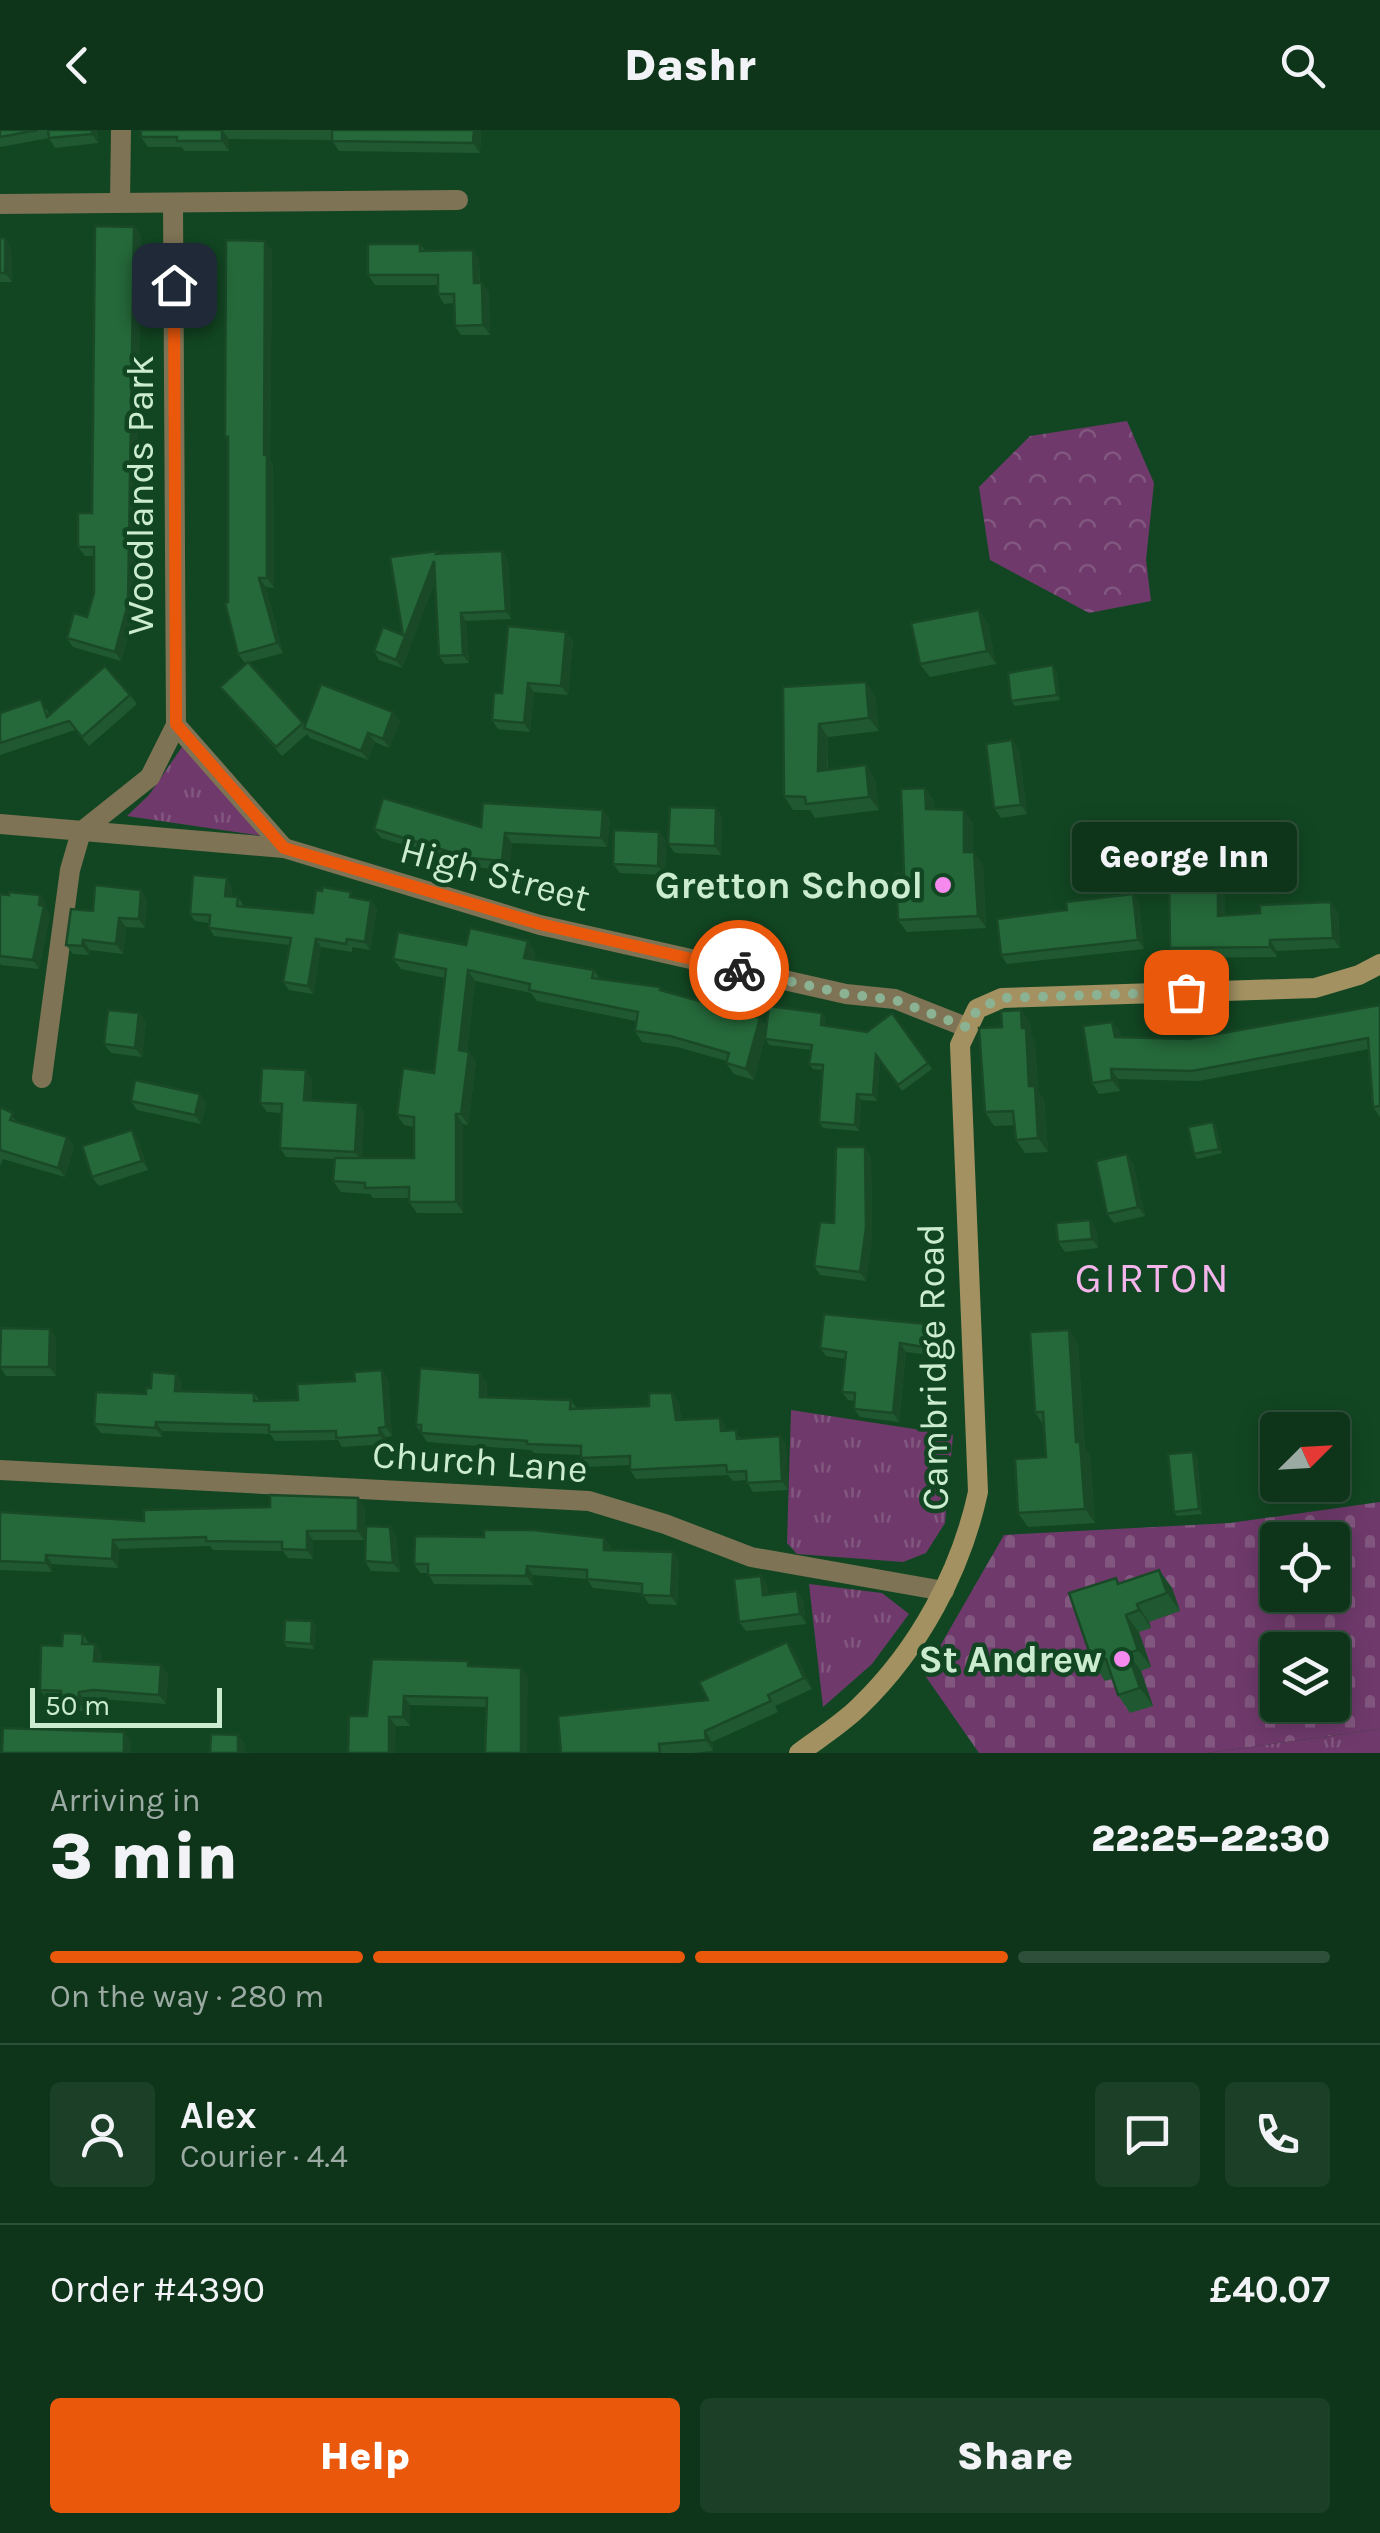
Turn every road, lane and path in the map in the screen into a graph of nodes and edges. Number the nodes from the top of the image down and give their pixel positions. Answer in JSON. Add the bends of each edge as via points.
{"nodes":[{"id":1,"x":121,"y":130,"type":"edge"},
{"id":2,"x":458,"y":200,"type":"dead end"},
{"id":3,"x":120,"y":202,"type":"junction"},
{"id":4,"x":0,"y":204,"type":"edge"},
{"id":5,"x":173,"y":205,"type":"junction"},
{"id":6,"x":176,"y":724,"type":"junction"},
{"id":7,"x":0,"y":824,"type":"edge"},
{"id":8,"x":81,"y":832,"type":"junction"},
{"id":9,"x":284,"y":848,"type":"junction"},
{"id":10,"x":1380,"y":964,"type":"edge"},
{"id":11,"x":966,"y":1027,"type":"junction"},
{"id":12,"x":42,"y":1078,"type":"dead end"},
{"id":13,"x":0,"y":1470,"type":"edge"},
{"id":14,"x":944,"y":1591,"type":"junction"},
{"id":15,"x":799,"y":1753,"type":"edge"}],
"edges":[{"from":1,"to":3,"type":"street"},
{"from":2,"to":5,"type":"street"},
{"from":3,"to":4,"type":"street"},
{"from":3,"to":5,"type":"street"},
{"from":5,"to":6,"type":"street","name":"Woodlands Park"},
{"from":6,"to":8,"type":"street","name":"Woodlands Park","via":[[150,777]]},
{"from":6,"to":9,"type":"street"},
{"from":7,"to":8,"type":"street","name":"High Street"},
{"from":8,"to":9,"type":"street","name":"High Street"},
{"from":8,"to":12,"type":"street"},
{"from":9,"to":11,"type":"street","name":"High Street","via":[[540,924],[895,1000]]},
{"from":10,"to":11,"type":"street","via":[[1316,988],[1002,998],[978,1009]]},
{"from":11,"to":14,"type":"street","name":"Cambridge Road","via":[[960,1045],[978,1492],[969,1535]]},
{"from":13,"to":14,"type":"street","name":"Church Lane","via":[[589,1501],[751,1557]]},
{"from":14,"to":15,"type":"street","name":"Cambridge Road","via":[[860,1707]]}]}
